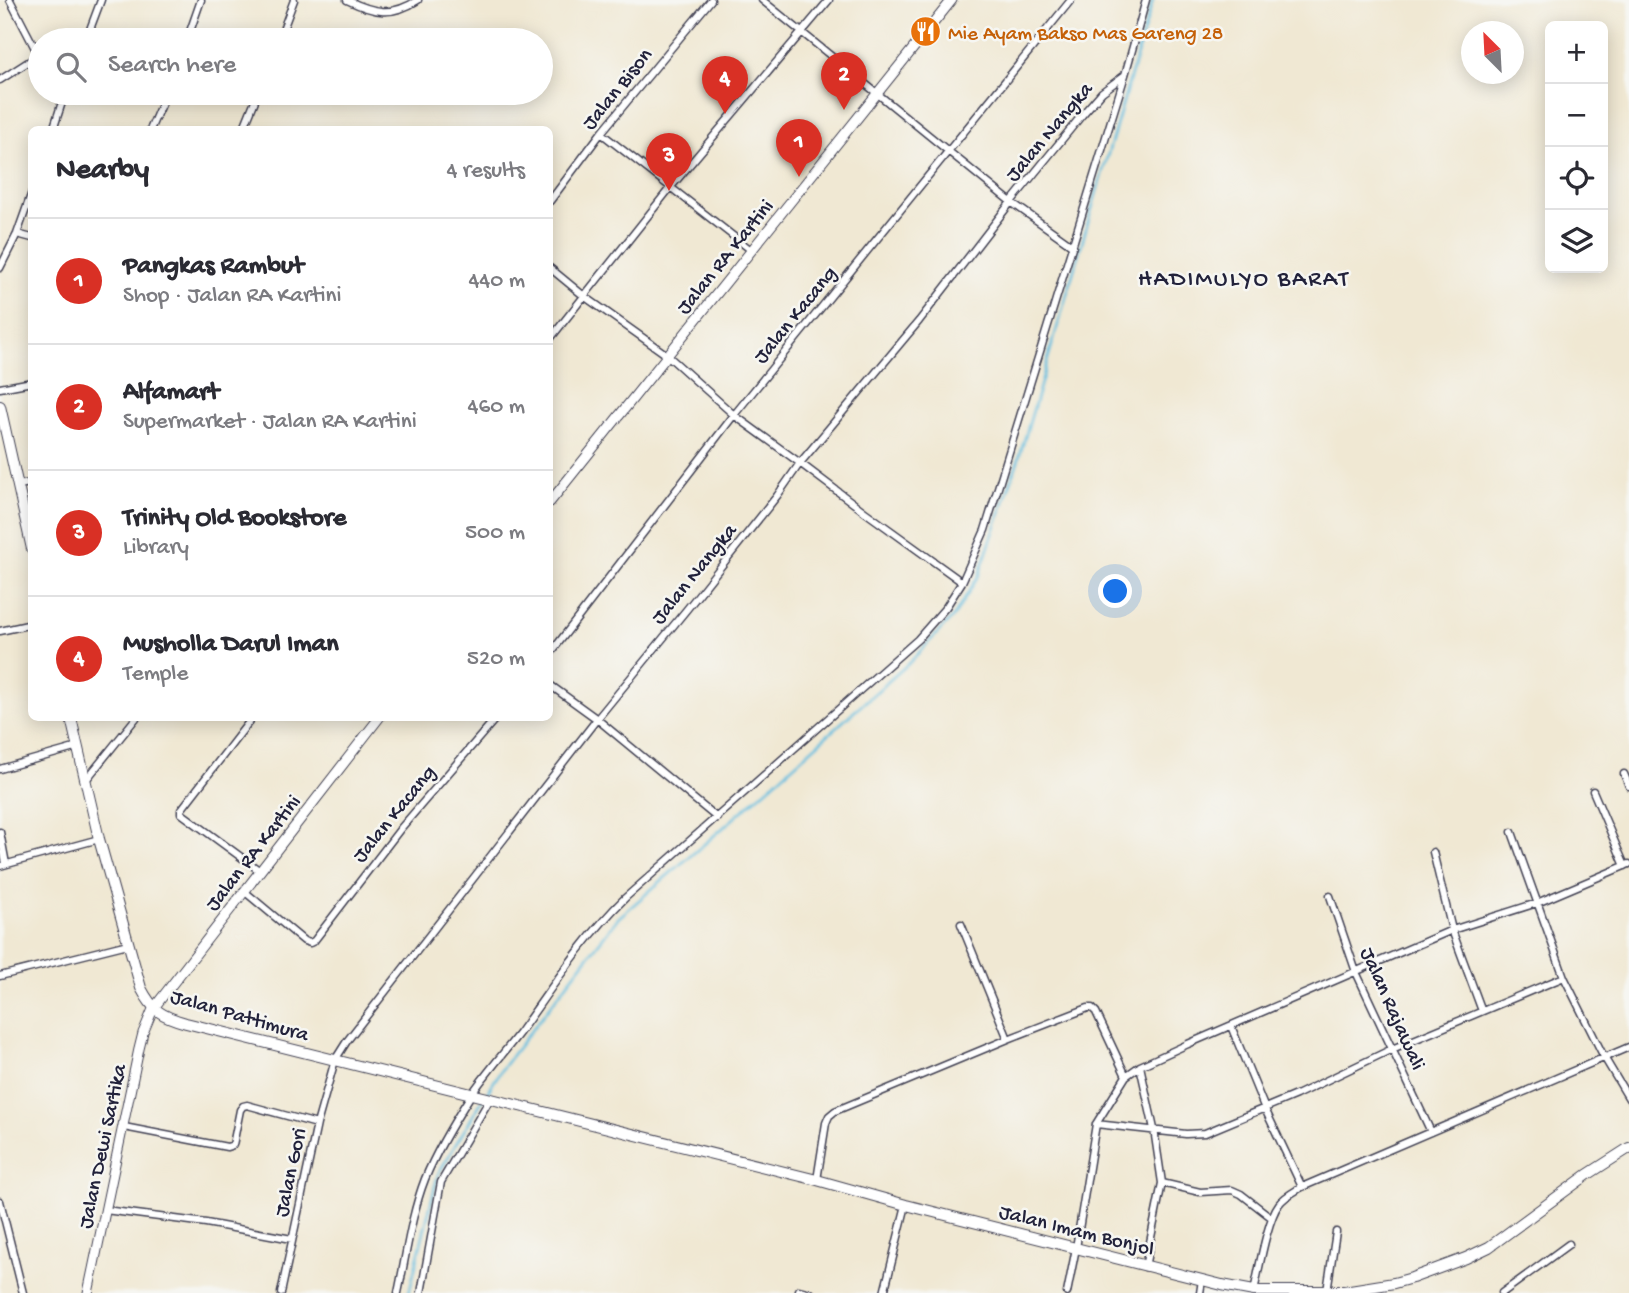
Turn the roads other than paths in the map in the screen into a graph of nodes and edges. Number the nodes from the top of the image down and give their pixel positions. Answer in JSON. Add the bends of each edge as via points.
{"nodes":[{"id":1,"x":10,"y":0,"type":"edge"},
{"id":2,"x":101,"y":0,"type":"edge"},
{"id":3,"x":201,"y":0,"type":"edge"},
{"id":4,"x":294,"y":0,"type":"edge"},
{"id":5,"x":347,"y":0,"type":"edge"},
{"id":6,"x":418,"y":0,"type":"edge"},
{"id":7,"x":712,"y":0,"type":"edge"},
{"id":8,"x":762,"y":0,"type":"edge"},
{"id":9,"x":829,"y":0,"type":"edge"},
{"id":10,"x":952,"y":0,"type":"edge"},
{"id":11,"x":1071,"y":0,"type":"edge"},
{"id":12,"x":1146,"y":0,"type":"edge"},
{"id":13,"x":90,"y":28,"type":"edge"},
{"id":14,"x":191,"y":28,"type":"edge"},
{"id":15,"x":284,"y":28,"type":"edge"},
{"id":16,"x":802,"y":33,"type":"junction"},
{"id":17,"x":28,"y":35,"type":"edge"},
{"id":18,"x":28,"y":63,"type":"edge"},
{"id":19,"x":1125,"y":75,"type":"junction"},
{"id":20,"x":0,"y":80,"type":"edge"},
{"id":21,"x":877,"y":95,"type":"junction"},
{"id":22,"x":61,"y":105,"type":"edge"},
{"id":23,"x":161,"y":105,"type":"edge"},
{"id":24,"x":253,"y":105,"type":"edge"},
{"id":25,"x":54,"y":126,"type":"edge"},
{"id":26,"x":152,"y":126,"type":"edge"},
{"id":27,"x":245,"y":126,"type":"edge"},
{"id":28,"x":601,"y":134,"type":"junction"},
{"id":29,"x":948,"y":151,"type":"junction"},
{"id":30,"x":670,"y":188,"type":"junction"},
{"id":31,"x":553,"y":197,"type":"edge"},
{"id":32,"x":1011,"y":202,"type":"junction"},
{"id":33,"x":28,"y":203,"type":"edge"},
{"id":34,"x":17,"y":234,"type":"junction"},
{"id":35,"x":28,"y":237,"type":"edge"},
{"id":36,"x":1073,"y":246,"type":"junction"},
{"id":37,"x":751,"y":250,"type":"junction"},
{"id":38,"x":0,"y":268,"type":"edge"},
{"id":39,"x":553,"y":270,"type":"edge"},
{"id":40,"x":584,"y":296,"type":"junction"},
{"id":41,"x":553,"y":335,"type":"edge"},
{"id":42,"x":667,"y":355,"type":"junction"},
{"id":43,"x":28,"y":383,"type":"edge"},
{"id":44,"x":0,"y":388,"type":"edge"},
{"id":45,"x":0,"y":406,"type":"edge"},
{"id":46,"x":734,"y":415,"type":"junction"},
{"id":47,"x":800,"y":463,"type":"junction"},
{"id":48,"x":28,"y":484,"type":"edge"},
{"id":49,"x":17,"y":485,"type":"junction"},
{"id":50,"x":553,"y":498,"type":"edge"},
{"id":51,"x":28,"y":532,"type":"edge"},
{"id":52,"x":962,"y":582,"type":"junction"},
{"id":53,"x":28,"y":625,"type":"edge"},
{"id":54,"x":0,"y":631,"type":"edge"},
{"id":55,"x":553,"y":649,"type":"edge"},
{"id":56,"x":553,"y":687,"type":"edge"},
{"id":57,"x":597,"y":719,"type":"junction"},
{"id":58,"x":72,"y":721,"type":"edge"},
{"id":59,"x":134,"y":721,"type":"edge"},
{"id":60,"x":250,"y":721,"type":"edge"},
{"id":61,"x":377,"y":721,"type":"edge"},
{"id":62,"x":493,"y":721,"type":"edge"},
{"id":63,"x":78,"y":747,"type":"junction"},
{"id":64,"x":0,"y":769,"type":"edge"},
{"id":65,"x":1623,"y":774,"type":"dead end"},
{"id":66,"x":86,"y":780,"type":"junction"},
{"id":67,"x":1629,"y":786,"type":"edge"},
{"id":68,"x":1592,"y":791,"type":"dead end"},
{"id":69,"x":717,"y":818,"type":"junction"},
{"id":70,"x":0,"y":832,"type":"edge"},
{"id":71,"x":1512,"y":832,"type":"dead end"},
{"id":72,"x":99,"y":839,"type":"junction"},
{"id":73,"x":1433,"y":852,"type":"dead end"},
{"id":74,"x":3,"y":865,"type":"edge"},
{"id":75,"x":1627,"y":865,"type":"edge"},
{"id":76,"x":260,"y":871,"type":"junction"},
{"id":77,"x":244,"y":891,"type":"junction"},
{"id":78,"x":1330,"y":896,"type":"dead end"},
{"id":79,"x":1537,"y":903,"type":"junction"},
{"id":80,"x":961,"y":924,"type":"dead end"},
{"id":81,"x":1452,"y":930,"type":"junction"},
{"id":82,"x":128,"y":944,"type":"junction"},
{"id":83,"x":1356,"y":972,"type":"junction"},
{"id":84,"x":0,"y":976,"type":"edge"},
{"id":85,"x":1564,"y":977,"type":"junction"},
{"id":86,"x":153,"y":1009,"type":"junction"},
{"id":87,"x":1482,"y":1011,"type":"junction"},
{"id":88,"x":1231,"y":1026,"type":"junction"},
{"id":89,"x":1008,"y":1039,"type":"junction"},
{"id":90,"x":1629,"y":1047,"type":"edge"},
{"id":91,"x":1392,"y":1049,"type":"junction"},
{"id":92,"x":1604,"y":1057,"type":"junction"},
{"id":93,"x":335,"y":1060,"type":"junction"},
{"id":94,"x":1140,"y":1066,"type":"junction"},
{"id":95,"x":1126,"y":1076,"type":"junction"},
{"id":96,"x":472,"y":1094,"type":"junction"},
{"id":97,"x":490,"y":1099,"type":"junction"},
{"id":98,"x":1629,"y":1099,"type":"edge"},
{"id":99,"x":1265,"y":1108,"type":"junction"},
{"id":100,"x":317,"y":1124,"type":"junction"},
{"id":101,"x":1096,"y":1124,"type":"junction"},
{"id":102,"x":124,"y":1127,"type":"junction"},
{"id":103,"x":1154,"y":1129,"type":"junction"},
{"id":104,"x":1431,"y":1132,"type":"junction"},
{"id":105,"x":1629,"y":1148,"type":"edge"},
{"id":106,"x":817,"y":1180,"type":"junction"},
{"id":107,"x":1162,"y":1183,"type":"junction"},
{"id":108,"x":1302,"y":1187,"type":"junction"},
{"id":109,"x":0,"y":1201,"type":"edge"},
{"id":110,"x":906,"y":1206,"type":"junction"},
{"id":111,"x":105,"y":1210,"type":"junction"},
{"id":112,"x":1272,"y":1218,"type":"junction"},
{"id":113,"x":1336,"y":1231,"type":"dead end"},
{"id":114,"x":292,"y":1239,"type":"junction"},
{"id":115,"x":1569,"y":1244,"type":"dead end"},
{"id":116,"x":1076,"y":1248,"type":"junction"},
{"id":117,"x":1145,"y":1267,"type":"junction"},
{"id":118,"x":1202,"y":1280,"type":"junction"},
{"id":119,"x":799,"y":1290,"type":"dead end"},
{"id":120,"x":1254,"y":1292,"type":"edge"},
{"id":121,"x":1326,"y":1292,"type":"edge"},
{"id":122,"x":1344,"y":1292,"type":"edge"},
{"id":123,"x":23,"y":1293,"type":"edge"},
{"id":124,"x":88,"y":1293,"type":"edge"},
{"id":125,"x":281,"y":1293,"type":"edge"},
{"id":126,"x":398,"y":1293,"type":"edge"},
{"id":127,"x":421,"y":1293,"type":"edge"},
{"id":128,"x":811,"y":1293,"type":"edge"},
{"id":129,"x":884,"y":1293,"type":"edge"},
{"id":130,"x":1067,"y":1293,"type":"edge"},
{"id":131,"x":1200,"y":1293,"type":"edge"},
{"id":132,"x":1503,"y":1293,"type":"edge"}],
"edges":[{"from":1,"to":17,"type":"street"},
{"from":2,"to":13,"type":"street"},
{"from":3,"to":14,"type":"street"},
{"from":4,"to":15,"type":"street"},
{"from":5,"to":6,"type":"street","via":[[382,12]]},
{"from":7,"to":28,"type":"street","name":"Jalan Bison"},
{"from":8,"to":16,"type":"street"},
{"from":9,"to":16,"type":"street"},
{"from":10,"to":21,"type":"main road","name":"Jalan RA Kartini"},
{"from":11,"to":29,"type":"street","name":"Jalan Kacang"},
{"from":12,"to":19,"type":"street"},
{"from":16,"to":21,"type":"street"},
{"from":16,"to":30,"type":"street"},
{"from":18,"to":20,"type":"street"},
{"from":19,"to":32,"type":"street","name":"Jalan Nangka","via":[[1102,92]]},
{"from":19,"to":36,"type":"street","name":"Jalan Nangka"},
{"from":21,"to":29,"type":"street"},
{"from":21,"to":37,"type":"main road","name":"Jalan RA Kartini"},
{"from":22,"to":25,"type":"street"},
{"from":23,"to":26,"type":"street"},
{"from":24,"to":27,"type":"street"},
{"from":28,"to":30,"type":"street"},
{"from":28,"to":31,"type":"street","name":"Jalan Bison"},
{"from":29,"to":32,"type":"street"},
{"from":29,"to":46,"type":"street","name":"Jalan Kacang"},
{"from":30,"to":37,"type":"street"},
{"from":30,"to":40,"type":"street"},
{"from":32,"to":36,"type":"street"},
{"from":32,"to":47,"type":"street","name":"Jalan Nangka"},
{"from":33,"to":34,"type":"street"},
{"from":34,"to":35,"type":"street"},
{"from":34,"to":38,"type":"street"},
{"from":36,"to":52,"type":"street","name":"Jalan Nangka","via":[[985,530]]},
{"from":37,"to":42,"type":"main road","name":"Jalan RA Kartini"},
{"from":39,"to":40,"type":"street"},
{"from":40,"to":41,"type":"street"},
{"from":40,"to":42,"type":"street"},
{"from":42,"to":46,"type":"street"},
{"from":42,"to":50,"type":"main road","name":"Jalan RA Kartini"},
{"from":43,"to":44,"type":"street"},
{"from":45,"to":49,"type":"main road"},
{"from":46,"to":47,"type":"street"},
{"from":46,"to":55,"type":"street","name":"Jalan Kacang"},
{"from":47,"to":52,"type":"street"},
{"from":47,"to":57,"type":"street","name":"Jalan Nangka"},
{"from":48,"to":49,"type":"street"},
{"from":49,"to":51,"type":"main road"},
{"from":52,"to":69,"type":"street","name":"Jalan Nangka","via":[[918,639]]},
{"from":53,"to":54,"type":"street"},
{"from":56,"to":57,"type":"street"},
{"from":57,"to":69,"type":"street"},
{"from":57,"to":93,"type":"street","name":"Jalan Nangka"},
{"from":58,"to":63,"type":"main road","name":"Jalan Pattimura"},
{"from":59,"to":66,"type":"street"},
{"from":60,"to":76,"type":"street","via":[[181,810]]},
{"from":61,"to":76,"type":"main road","name":"Jalan RA Kartini"},
{"from":62,"to":77,"type":"street","name":"Jalan Kacang","via":[[401,828],[314,941],[304,941]]},
{"from":63,"to":64,"type":"street"},
{"from":63,"to":66,"type":"main road","name":"Jalan Pattimura"},
{"from":65,"to":67,"type":"street"},
{"from":66,"to":72,"type":"main road","name":"Jalan Pattimura"},
{"from":68,"to":75,"type":"street"},
{"from":69,"to":96,"type":"street","name":"Jalan Nangka","via":[[608,914]]},
{"from":70,"to":74,"type":"street"},
{"from":71,"to":79,"type":"street"},
{"from":72,"to":74,"type":"street"},
{"from":72,"to":82,"type":"main road","name":"Jalan Pattimura"},
{"from":73,"to":81,"type":"street"},
{"from":75,"to":79,"type":"street"},
{"from":76,"to":77,"type":"main road","name":"Jalan RA Kartini"},
{"from":77,"to":86,"type":"main road","name":"Jalan RA Kartini"},
{"from":78,"to":83,"type":"street","name":"Jalan Rajawali"},
{"from":79,"to":81,"type":"street"},
{"from":79,"to":85,"type":"street"},
{"from":80,"to":89,"type":"street"},
{"from":81,"to":83,"type":"street"},
{"from":81,"to":87,"type":"street"},
{"from":82,"to":84,"type":"street"},
{"from":82,"to":86,"type":"main road","name":"Jalan Pattimura","via":[[141,988]]},
{"from":83,"to":88,"type":"street"},
{"from":83,"to":91,"type":"street","name":"Jalan Rajawali"},
{"from":85,"to":87,"type":"street"},
{"from":85,"to":92,"type":"street"},
{"from":86,"to":93,"type":"main road","name":"Jalan Pattimura","via":[[173,1020]]},
{"from":86,"to":102,"type":"main road","name":"Jalan Dewi Sartika","via":[[143,1032]]},
{"from":87,"to":91,"type":"street"},
{"from":88,"to":94,"type":"street"},
{"from":88,"to":99,"type":"street"},
{"from":89,"to":95,"type":"street","via":[[1093,1008]]},
{"from":89,"to":106,"type":"street","via":[[831,1114]]},
{"from":90,"to":92,"type":"street"},
{"from":91,"to":99,"type":"street"},
{"from":91,"to":104,"type":"street","name":"Jalan Rajawali"},
{"from":92,"to":98,"type":"street"},
{"from":92,"to":104,"type":"street"},
{"from":93,"to":96,"type":"main road","name":"Jalan Pattimura"},
{"from":93,"to":100,"type":"street","name":"Jalan Gori"},
{"from":94,"to":95,"type":"street"},
{"from":94,"to":103,"type":"street"},
{"from":95,"to":101,"type":"street"},
{"from":96,"to":97,"type":"main road","name":"Jalan Pattimura"},
{"from":96,"to":126,"type":"street","name":"Jalan Nangka","via":[[424,1183]]},
{"from":97,"to":106,"type":"main road","name":"Jalan Imam Bonjol"},
{"from":97,"to":127,"type":"street","via":[[441,1182]]},
{"from":99,"to":103,"type":"street","via":[[1205,1133]]},
{"from":99,"to":108,"type":"street"},
{"from":100,"to":102,"type":"street","via":[[243,1106],[233,1145],[228,1147]]},
{"from":100,"to":114,"type":"street","name":"Jalan Gori"},
{"from":101,"to":103,"type":"street"},
{"from":101,"to":116,"type":"street"},
{"from":102,"to":111,"type":"main road","name":"Jalan Dewi Sartika"},
{"from":103,"to":107,"type":"street"},
{"from":104,"to":108,"type":"street"},
{"from":105,"to":122,"type":"main road","name":"Jalan Imam Bonjol","via":[[1489,1247],[1412,1278]]},
{"from":106,"to":110,"type":"main road","name":"Jalan Imam Bonjol"},
{"from":107,"to":112,"type":"street","via":[[1200,1192],[1232,1190]]},
{"from":107,"to":117,"type":"street"},
{"from":108,"to":112,"type":"street","via":[[1281,1202]]},
{"from":109,"to":123,"type":"street"},
{"from":110,"to":116,"type":"main road","name":"Jalan Imam Bonjol"},
{"from":110,"to":129,"type":"street"},
{"from":111,"to":114,"type":"street"},
{"from":111,"to":124,"type":"main road","name":"Jalan Dewi Sartika"},
{"from":112,"to":120,"type":"street"},
{"from":113,"to":121,"type":"street"},
{"from":114,"to":125,"type":"street","name":"Jalan Gori"},
{"from":115,"to":132,"type":"street"},
{"from":116,"to":117,"type":"main road","name":"Jalan Imam Bonjol"},
{"from":116,"to":130,"type":"street"},
{"from":117,"to":118,"type":"main road","name":"Jalan Imam Bonjol"},
{"from":118,"to":120,"type":"main road","name":"Jalan Imam Bonjol"},
{"from":118,"to":131,"type":"street"},
{"from":119,"to":128,"type":"street"},
{"from":120,"to":121,"type":"main road","name":"Jalan Imam Bonjol"},
{"from":121,"to":122,"type":"main road","name":"Jalan Imam Bonjol"}]}
